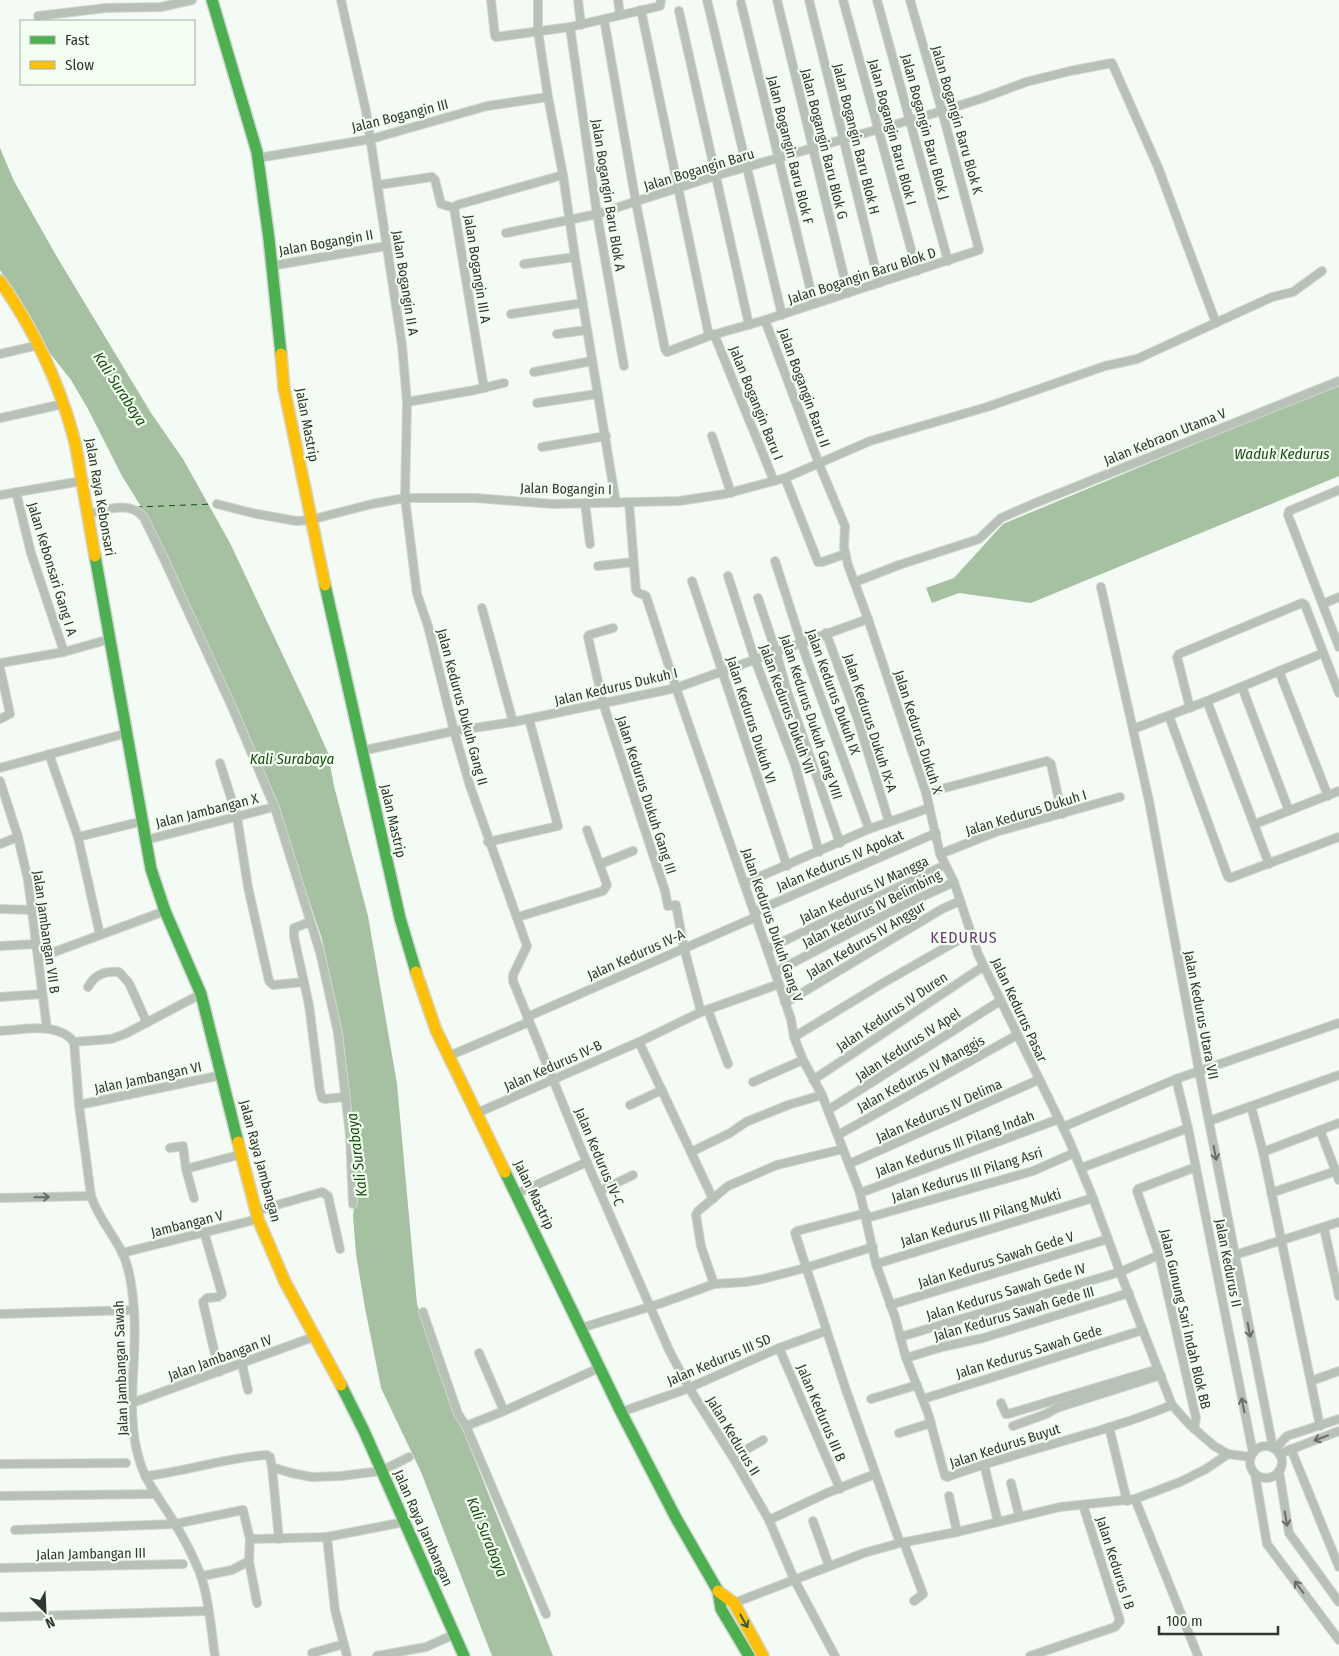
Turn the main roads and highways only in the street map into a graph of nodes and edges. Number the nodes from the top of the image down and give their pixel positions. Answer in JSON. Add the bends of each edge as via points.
{"nodes":[{"id":1,"x":212,"y":0,"type":"edge"},
{"id":2,"x":0,"y":281,"type":"edge"},
{"id":3,"x":127,"y":734,"type":"joint"},
{"id":4,"x":718,"y":1592,"type":"junction"},
{"id":5,"x":464,"y":1656,"type":"edge"},
{"id":6,"x":749,"y":1656,"type":"edge"},
{"id":7,"x":763,"y":1656,"type":"edge"}],
"edges":[{"from":1,"to":4,"type":"main road","name":"Jalan Mastrip","via":[[258,158],[284,388],[310,520],[361,751],[408,945],[425,1000],[436,1030],[621,1412]]},
{"from":2,"to":3,"type":"main road","name":"Jalan Raya Kebonsari","via":[[39,345],[74,437]]},
{"from":3,"to":5,"type":"main road","name":"Jalan Raya Jambangan","via":[[151,869],[165,911],[201,994],[257,1215],[285,1282],[335,1372]]},
{"from":4,"to":6,"type":"main road","name":"Jalan Mastrip","via":[[721,1609]]},
{"from":4,"to":7,"type":"main road","name":"Jalan Mastrip","one_way":true,"via":[[734,1604]]}]}
